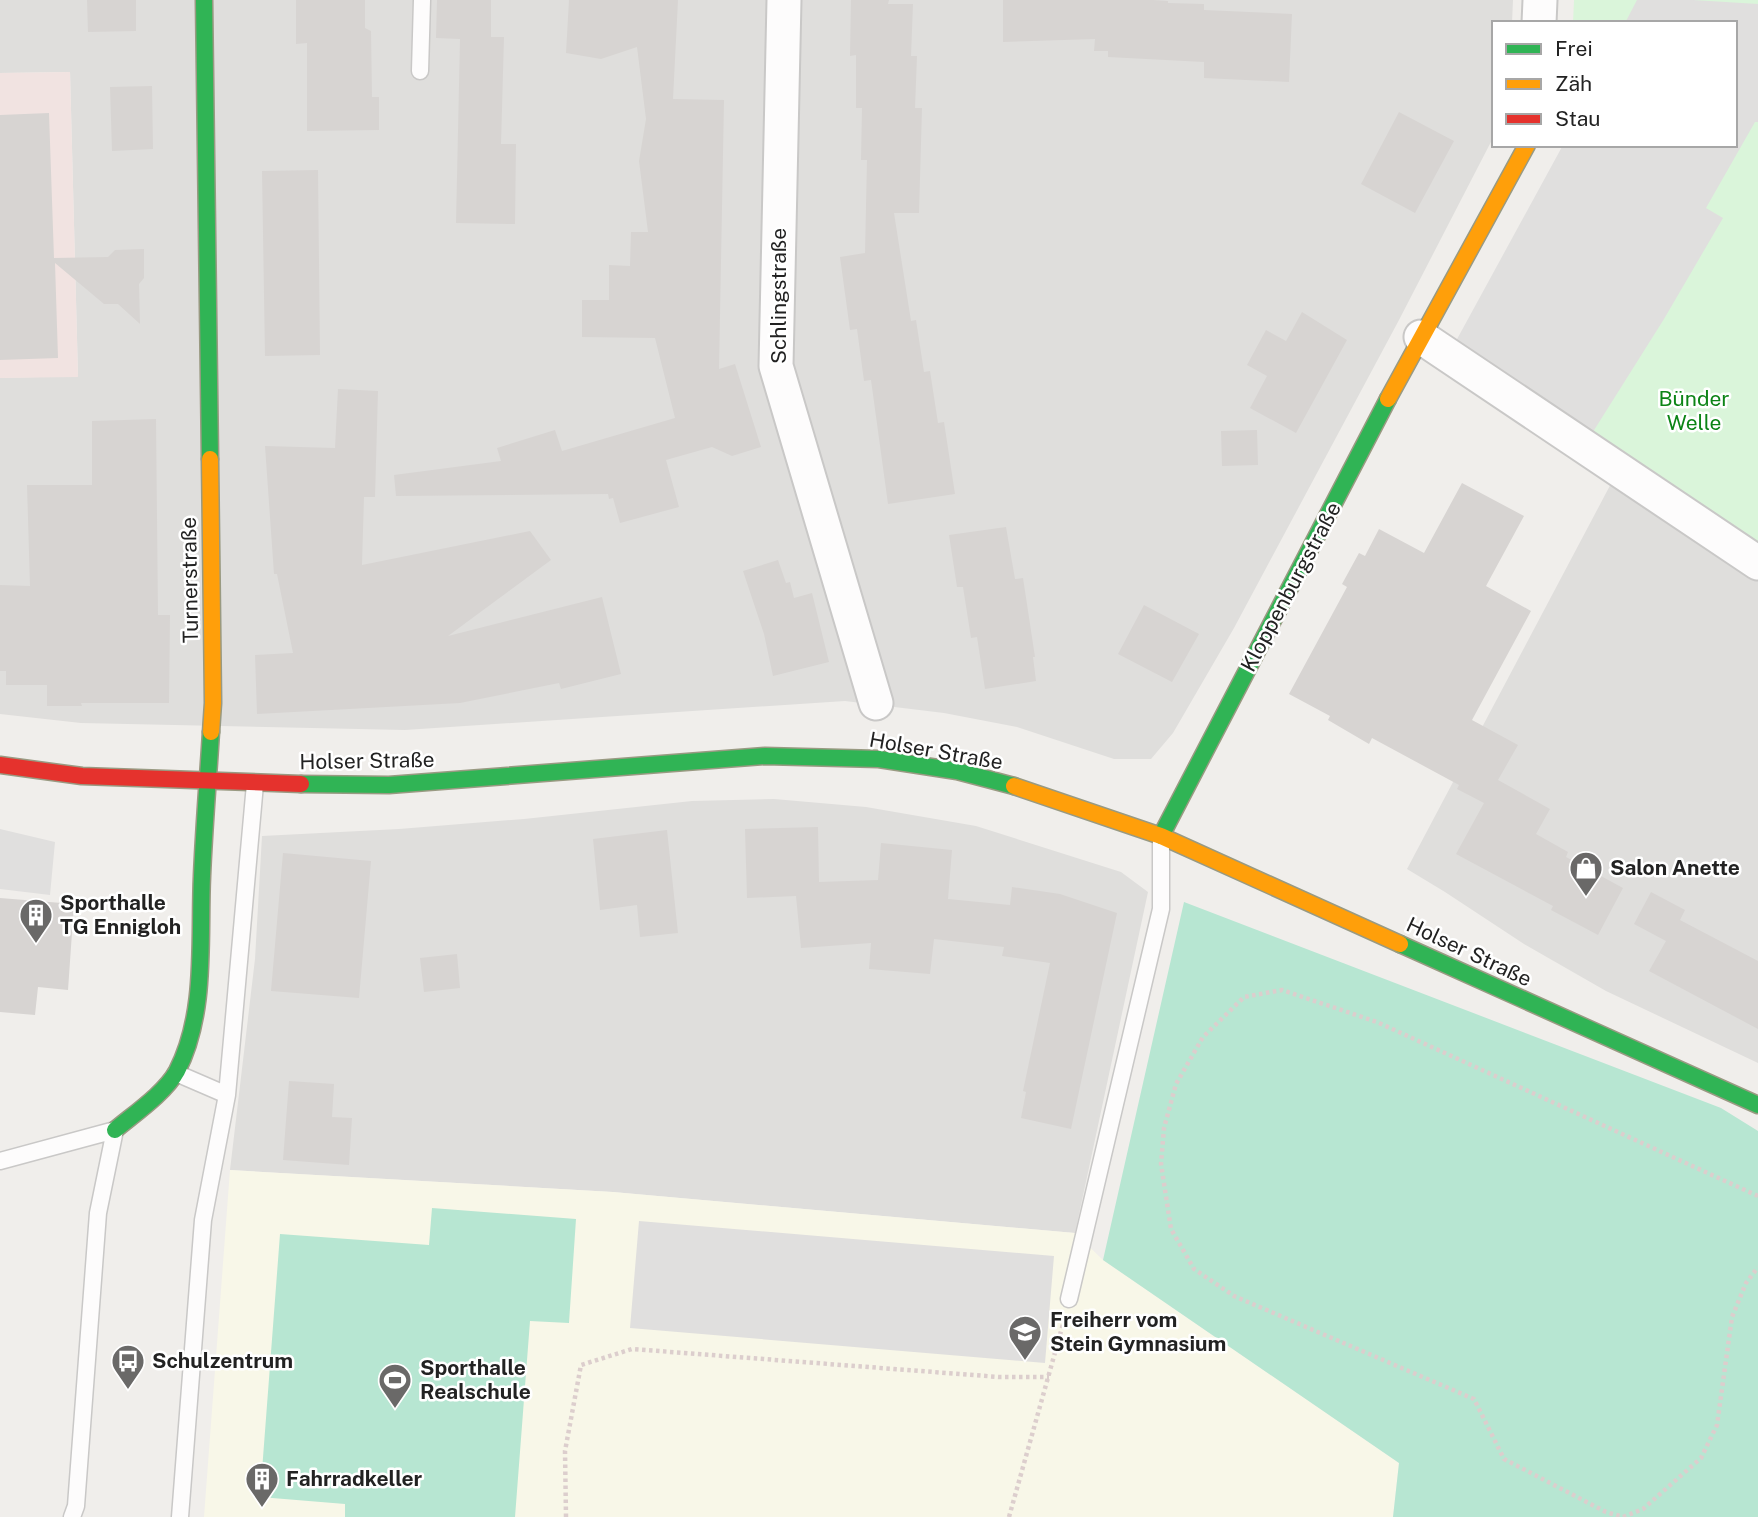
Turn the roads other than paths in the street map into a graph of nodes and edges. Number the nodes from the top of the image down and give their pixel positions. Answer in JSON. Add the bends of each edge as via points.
{"nodes":[{"id":1,"x":204,"y":0,"type":"edge"},
{"id":2,"x":422,"y":0,"type":"edge"},
{"id":3,"x":784,"y":0,"type":"edge"},
{"id":4,"x":1539,"y":0,"type":"edge"},
{"id":5,"x":1539,"y":21,"type":"edge"},
{"id":6,"x":420,"y":71,"type":"dead end"},
{"id":7,"x":1526,"y":147,"type":"edge"},
{"id":8,"x":1421,"y":337,"type":"junction"},
{"id":9,"x":1758,"y":562,"type":"edge"},
{"id":10,"x":876,"y":703,"type":"dead end"},
{"id":11,"x":0,"y":765,"type":"edge"},
{"id":12,"x":209,"y":782,"type":"junction"},
{"id":13,"x":255,"y":784,"type":"junction"},
{"id":14,"x":1161,"y":836,"type":"junction"},
{"id":15,"x":176,"y":1073,"type":"junction"},
{"id":16,"x":227,"y":1095,"type":"junction"},
{"id":17,"x":1758,"y":1105,"type":"edge"},
{"id":18,"x":115,"y":1130,"type":"junction"},
{"id":19,"x":0,"y":1161,"type":"edge"},
{"id":20,"x":1069,"y":1299,"type":"road end"},
{"id":21,"x":72,"y":1517,"type":"edge"},
{"id":22,"x":180,"y":1517,"type":"edge"}],
"edges":[{"from":1,"to":12,"type":"street","name":"Turnerstraße","via":[[213,703]]},
{"from":2,"to":6,"type":"lane"},
{"from":3,"to":10,"type":"street","name":"Schlingstraße","via":[[776,366]]},
{"from":4,"to":5,"type":"street"},
{"from":7,"to":8,"type":"street","name":"Kloppenburgstraße"},
{"from":8,"to":9,"type":"street"},
{"from":8,"to":14,"type":"street","name":"Kloppenburgstraße"},
{"from":11,"to":12,"type":"street","name":"Holser Straße","via":[[82,776]]},
{"from":12,"to":13,"type":"street","name":"Holser Straße"},
{"from":12,"to":15,"type":"street","name":"Turnerstraße","via":[[198,990],[191,1034]]},
{"from":13,"to":14,"type":"street","name":"Holser Straße","via":[[389,785],[765,757],[879,759],[957,771],[1034,791]]},
{"from":13,"to":16,"type":"lane"},
{"from":14,"to":17,"type":"street","name":"Holser Straße"},
{"from":14,"to":20,"type":"lane","via":[[1161,909]]},
{"from":15,"to":16,"type":"lane"},
{"from":15,"to":18,"type":"street","name":"Turnerstraße"},
{"from":16,"to":22,"type":"lane","via":[[203,1220]]},
{"from":18,"to":19,"type":"lane"},
{"from":18,"to":21,"type":"lane","via":[[98,1213]]}]}
